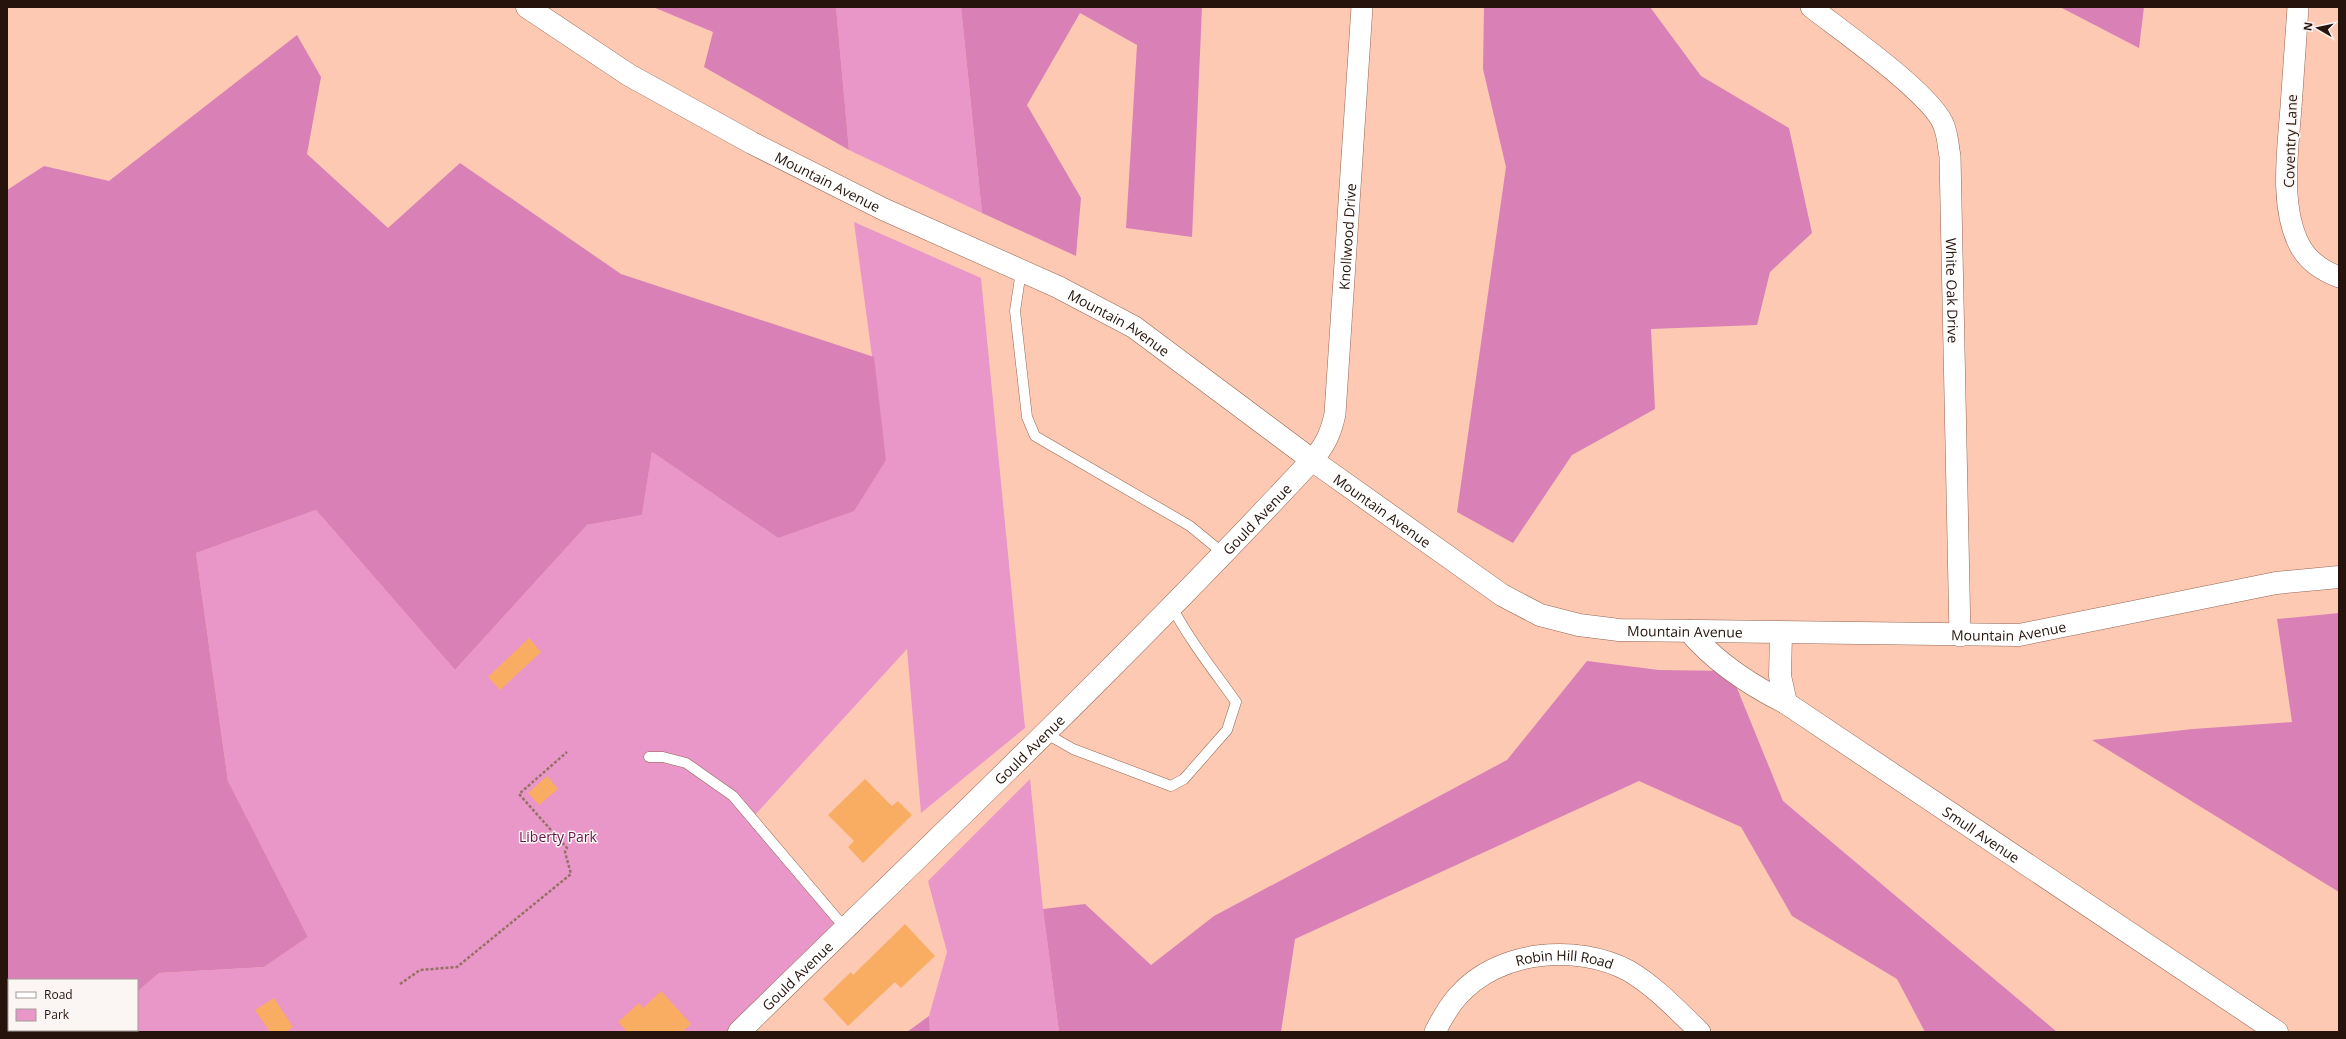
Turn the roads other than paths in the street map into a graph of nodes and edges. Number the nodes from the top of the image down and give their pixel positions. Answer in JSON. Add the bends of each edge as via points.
{"nodes":[{"id":1,"x":527,"y":7,"type":"edge"},
{"id":2,"x":1362,"y":7,"type":"edge"},
{"id":3,"x":1810,"y":7,"type":"edge"},
{"id":4,"x":2298,"y":7,"type":"edge"},
{"id":5,"x":1021,"y":270,"type":"junction"},
{"id":6,"x":2339,"y":277,"type":"edge"},
{"id":7,"x":1312,"y":460,"type":"junction"},
{"id":8,"x":1224,"y":554,"type":"junction"},
{"id":9,"x":2339,"y":577,"type":"edge"},
{"id":10,"x":1172,"y":607,"type":"junction"},
{"id":11,"x":1689,"y":631,"type":"junction"},
{"id":12,"x":1781,"y":633,"type":"junction"},
{"id":13,"x":1960,"y":636,"type":"junction"},
{"id":14,"x":1786,"y":703,"type":"junction"},
{"id":15,"x":1045,"y":733,"type":"junction"},
{"id":16,"x":649,"y":757,"type":"dead end"},
{"id":17,"x":845,"y":928,"type":"junction"},
{"id":18,"x":739,"y":1032,"type":"edge"},
{"id":19,"x":1435,"y":1032,"type":"edge"},
{"id":20,"x":1700,"y":1032,"type":"edge"},
{"id":21,"x":2277,"y":1032,"type":"edge"}],
"edges":[{"from":1,"to":5,"type":"street","name":"Mountain Avenue","via":[[629,75],[745,139],[883,209]]},
{"from":2,"to":7,"type":"street","name":"Knollwood Drive","via":[[1335,414],[1332,431],[1325,446]]},
{"from":3,"to":13,"type":"street","name":"White Oak Drive","via":[[1900,77],[1928,103],[1944,125],[1950,156]]},
{"from":4,"to":6,"type":"street","name":"Coventry Lane","via":[[2287,170],[2290,215],[2300,246],[2307,256],[2316,265]]},
{"from":5,"to":7,"type":"street","name":"Mountain Avenue","via":[[1134,327]]},
{"from":5,"to":8,"type":"lane","via":[[1015,311],[1027,417],[1035,436],[1190,526]]},
{"from":7,"to":8,"type":"street","name":"Gould Avenue"},
{"from":7,"to":11,"type":"street","name":"Mountain Avenue","via":[[1496,591],[1540,614],[1587,626],[1618,630]]},
{"from":8,"to":10,"type":"street","name":"Gould Avenue"},
{"from":9,"to":13,"type":"street","name":"Mountain Avenue","via":[[2276,583],[2019,635]]},
{"from":10,"to":15,"type":"street","name":"Gould Avenue"},
{"from":10,"to":15,"type":"lane","via":[[1189,639],[1236,702],[1227,730],[1184,779],[1171,786],[1073,749]]},
{"from":11,"to":12,"type":"street","name":"Mountain Avenue"},
{"from":11,"to":14,"type":"street","name":"Smull Avenue","via":[[1706,651],[1762,690]]},
{"from":12,"to":13,"type":"street","name":"Mountain Avenue"},
{"from":12,"to":14,"type":"street","via":[[1780,676]]},
{"from":14,"to":21,"type":"street","name":"Smull Avenue"},
{"from":15,"to":17,"type":"street","name":"Gould Avenue"},
{"from":16,"to":17,"type":"lane","via":[[663,757],[686,763],[733,796]]},
{"from":17,"to":18,"type":"street","name":"Gould Avenue"},
{"from":19,"to":20,"type":"street","name":"Robin Hill Road","via":[[1458,996],[1481,977],[1516,961],[1553,954],[1591,958],[1627,970],[1658,992]]}]}
